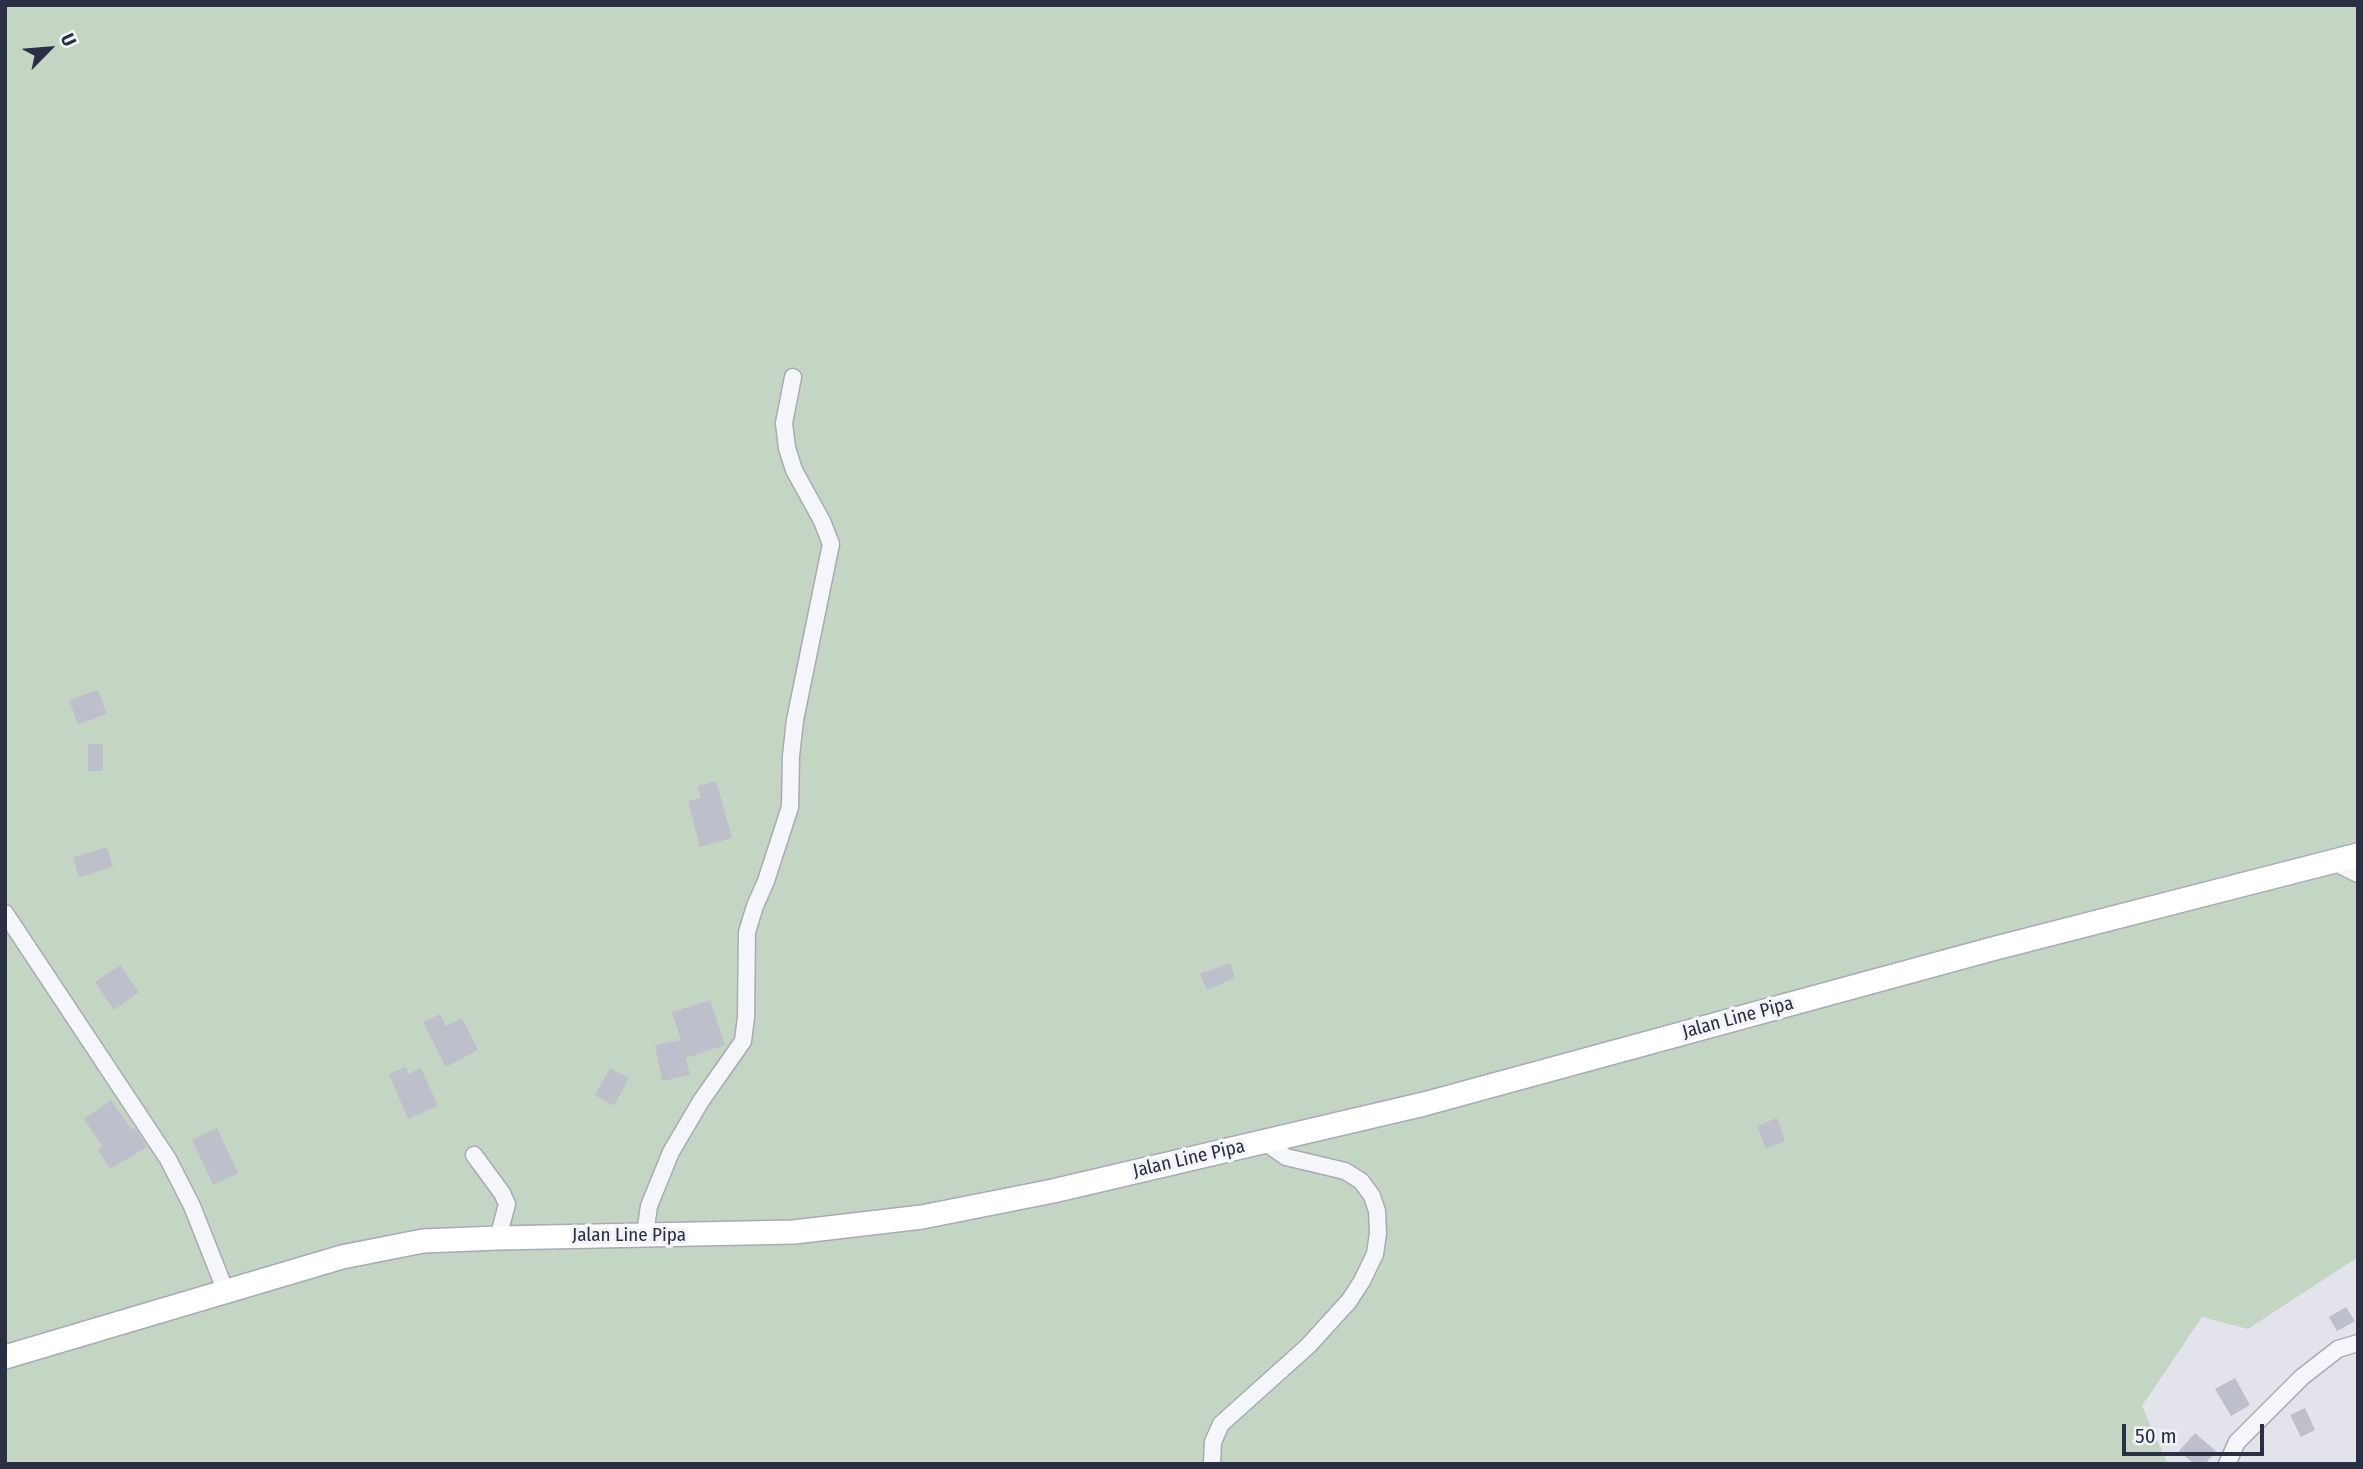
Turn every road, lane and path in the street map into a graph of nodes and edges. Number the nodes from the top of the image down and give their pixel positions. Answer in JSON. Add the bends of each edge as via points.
{"nodes":[{"id":1,"x":793,"y":377,"type":"dead end"},
{"id":2,"x":2358,"y":855,"type":"edge"},
{"id":3,"x":2332,"y":861,"type":"junction"},
{"id":4,"x":2358,"y":874,"type":"edge"},
{"id":5,"x":5,"y":913,"type":"edge"},
{"id":6,"x":1263,"y":1141,"type":"junction"},
{"id":7,"x":474,"y":1155,"type":"dead end"},
{"id":8,"x":645,"y":1234,"type":"junction"},
{"id":9,"x":498,"y":1238,"type":"junction"},
{"id":10,"x":226,"y":1292,"type":"junction"},
{"id":11,"x":2358,"y":1343,"type":"edge"},
{"id":12,"x":5,"y":1357,"type":"edge"},
{"id":13,"x":1212,"y":1462,"type":"dead end"},
{"id":14,"x":2227,"y":1464,"type":"edge"}],
"edges":[{"from":1,"to":8,"type":"street","via":[[784,423],[787,448],[831,544],[795,720],[790,807],[747,932],[743,1041],[671,1152],[649,1206]]},
{"from":2,"to":3,"type":"main road","name":"Jalan Line Pipa"},
{"from":3,"to":4,"type":"street"},
{"from":3,"to":6,"type":"main road","name":"Jalan Line Pipa","via":[[1992,948],[1424,1104]]},
{"from":5,"to":10,"type":"street","via":[[168,1159]]},
{"from":6,"to":8,"type":"main road","name":"Jalan Line Pipa","via":[[922,1217],[794,1232]]},
{"from":6,"to":13,"type":"street","via":[[1286,1157],[1345,1171],[1361,1181],[1377,1211],[1375,1254],[1349,1301],[1308,1346],[1221,1423],[1213,1442]]},
{"from":7,"to":9,"type":"street","via":[[507,1204]]},
{"from":8,"to":9,"type":"main road","name":"Jalan Line Pipa"},
{"from":9,"to":10,"type":"main road","name":"Jalan Line Pipa","via":[[423,1241],[342,1257]]},
{"from":10,"to":12,"type":"main road","name":"Jalan Line Pipa"},
{"from":11,"to":14,"type":"street","via":[[2338,1349],[2302,1377],[2238,1442]]}]}
